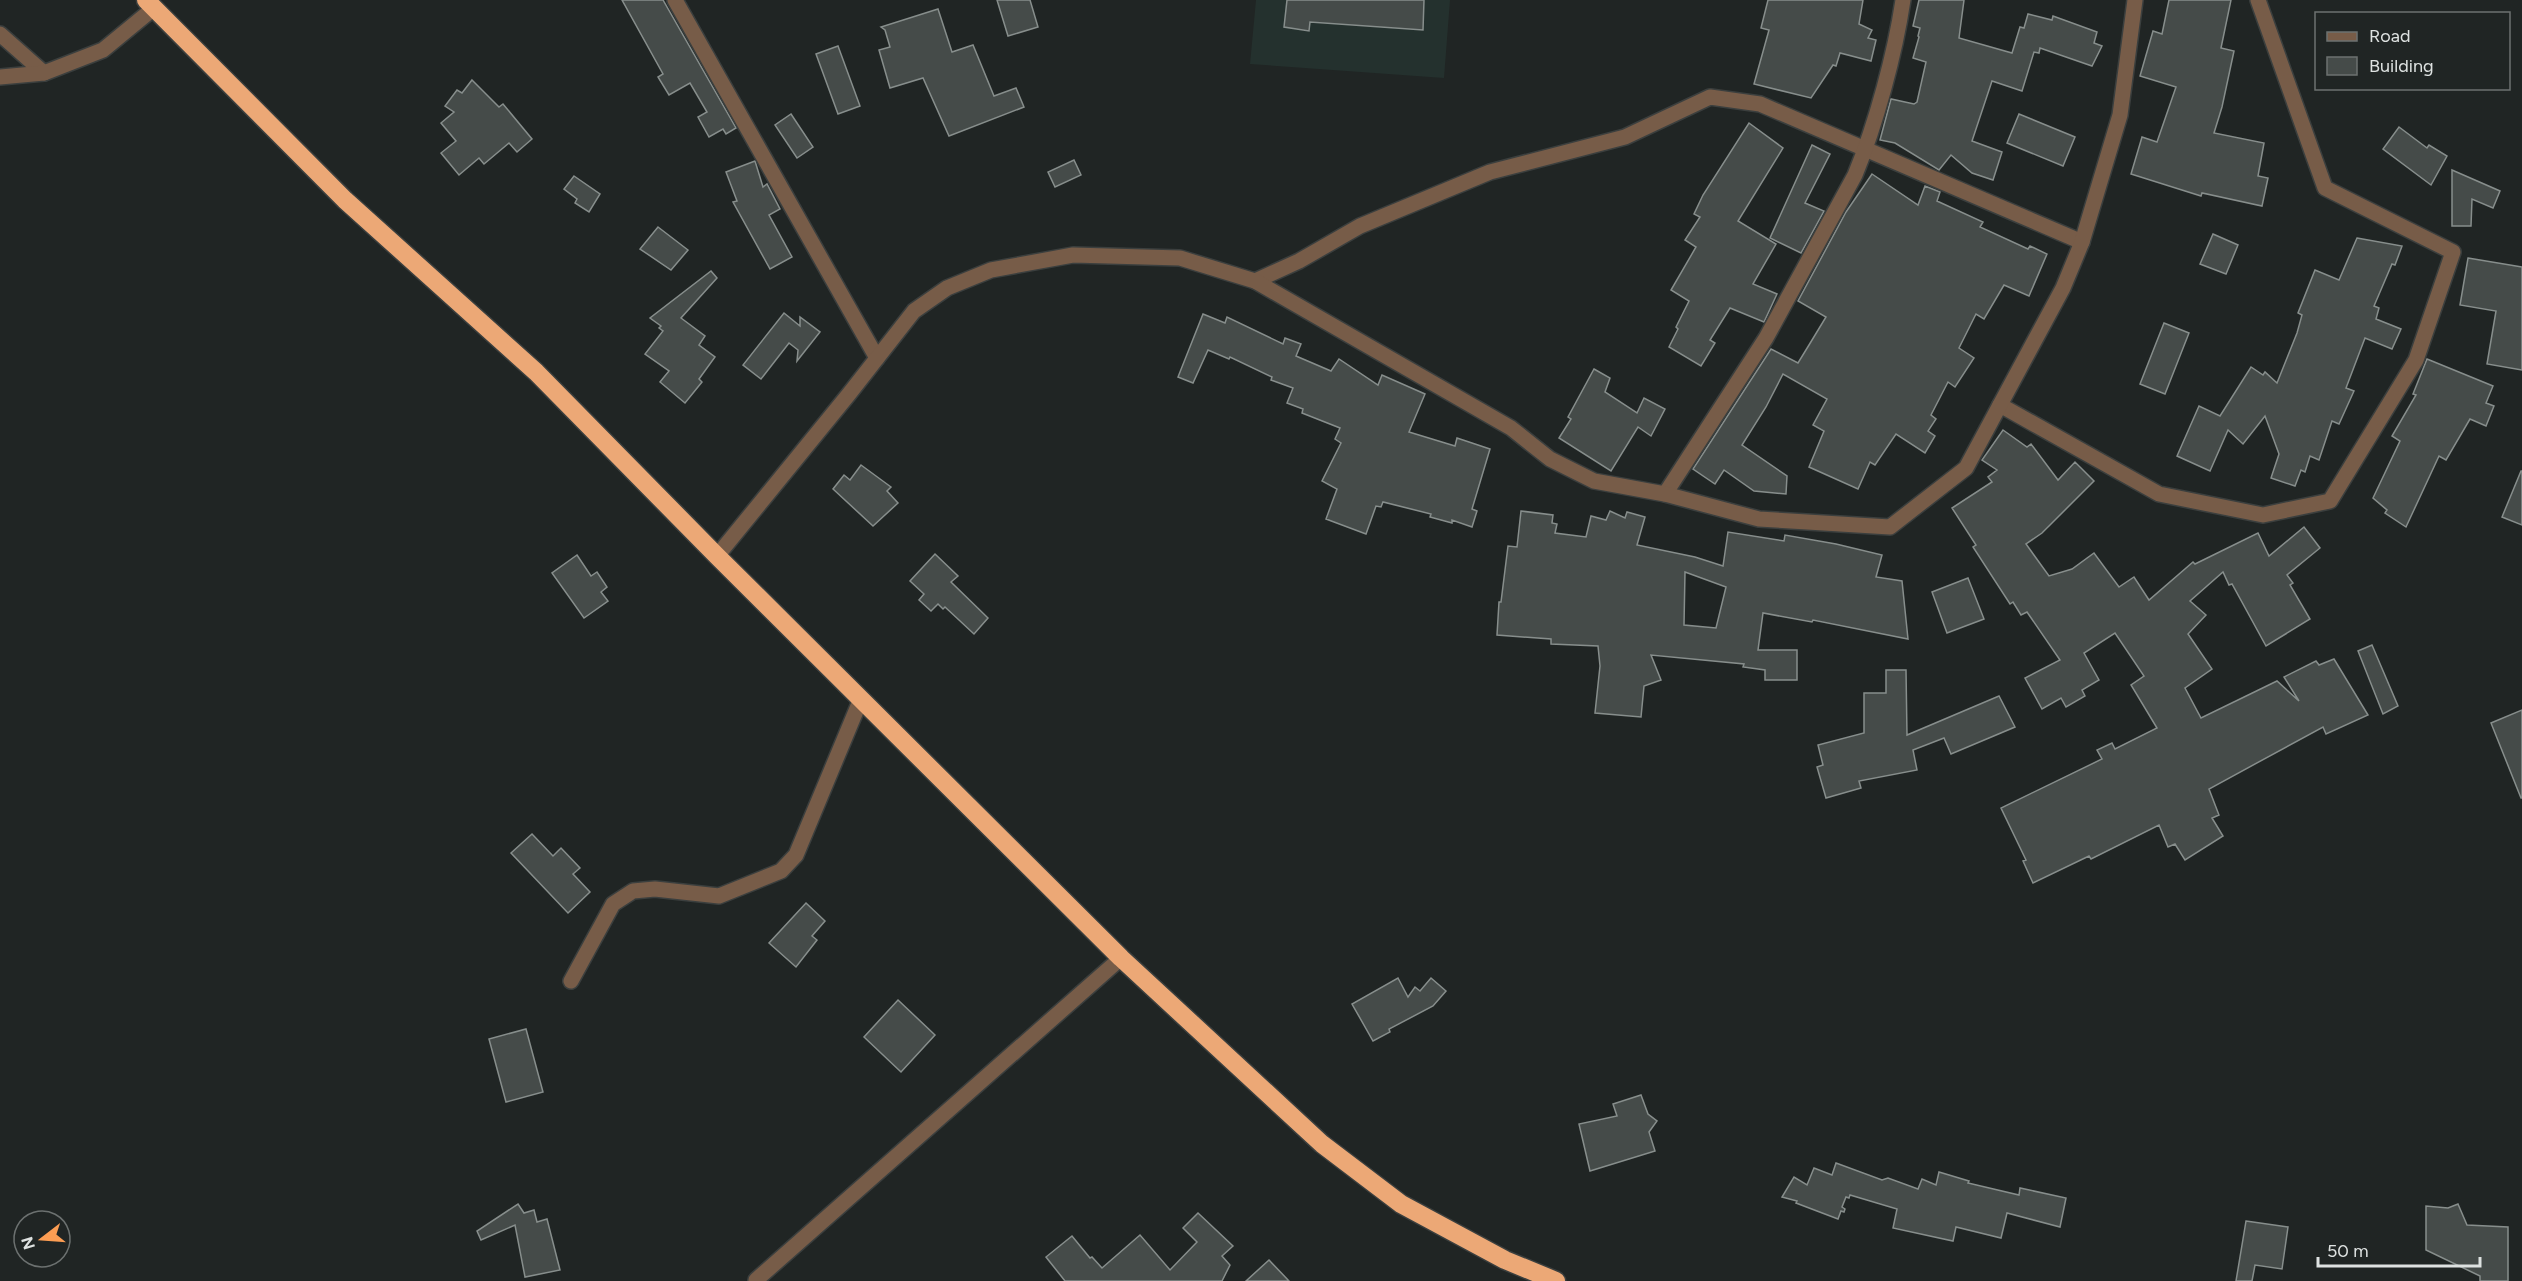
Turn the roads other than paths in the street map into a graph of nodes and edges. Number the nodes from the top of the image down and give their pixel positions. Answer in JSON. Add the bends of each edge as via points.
{"nodes":[{"id":1,"x":675,"y":0,"type":"edge"},
{"id":2,"x":1903,"y":0,"type":"edge"},
{"id":3,"x":2134,"y":0,"type":"edge"},
{"id":4,"x":2258,"y":0,"type":"edge"},
{"id":5,"x":150,"y":4,"type":"edge"},
{"id":6,"x":0,"y":34,"type":"edge"},
{"id":7,"x":44,"y":73,"type":"junction"},
{"id":8,"x":0,"y":77,"type":"edge"},
{"id":9,"x":1866,"y":149,"type":"junction"},
{"id":10,"x":2082,"y":242,"type":"junction"},
{"id":11,"x":1255,"y":281,"type":"junction"},
{"id":12,"x":877,"y":358,"type":"junction"},
{"id":13,"x":2000,"y":405,"type":"junction"},
{"id":14,"x":1665,"y":494,"type":"junction"},
{"id":15,"x":717,"y":556,"type":"junction"},
{"id":16,"x":861,"y":699,"type":"junction"},
{"id":17,"x":1121,"y":958,"type":"junction"},
{"id":18,"x":571,"y":981,"type":"dead end"},
{"id":19,"x":756,"y":1281,"type":"edge"},
{"id":20,"x":1556,"y":1281,"type":"edge"}],
"edges":[{"from":1,"to":12,"type":"street"},
{"from":2,"to":9,"type":"street"},
{"from":3,"to":10,"type":"street","via":[[2120,115]]},
{"from":4,"to":13,"type":"street","via":[[2325,189],[2453,252],[2416,360],[2330,501],[2263,515],[2159,494]]},
{"from":5,"to":7,"type":"street","via":[[103,50]]},
{"from":5,"to":15,"type":"highway","via":[[345,200],[536,372]]},
{"from":6,"to":7,"type":"street"},
{"from":7,"to":8,"type":"street"},
{"from":9,"to":10,"type":"street"},
{"from":9,"to":11,"type":"street","via":[[1760,104],[1710,97],[1626,137],[1490,172],[1360,226]]},
{"from":9,"to":14,"type":"street","via":[[1766,338]]},
{"from":10,"to":13,"type":"street","via":[[2063,288]]},
{"from":11,"to":12,"type":"street","via":[[1180,258],[1073,255],[991,270],[947,288],[914,311]]},
{"from":11,"to":14,"type":"street","via":[[1511,428],[1550,459],[1594,481]]},
{"from":12,"to":15,"type":"street"},
{"from":13,"to":14,"type":"street","via":[[1966,468],[1890,527],[1759,519]]},
{"from":15,"to":16,"type":"highway"},
{"from":16,"to":17,"type":"highway"},
{"from":16,"to":18,"type":"street","via":[[796,855],[781,871],[718,896],[655,889],[633,891],[613,904]]},
{"from":17,"to":19,"type":"street"},
{"from":17,"to":20,"type":"highway","via":[[1322,1144],[1401,1204],[1505,1260]]}]}
